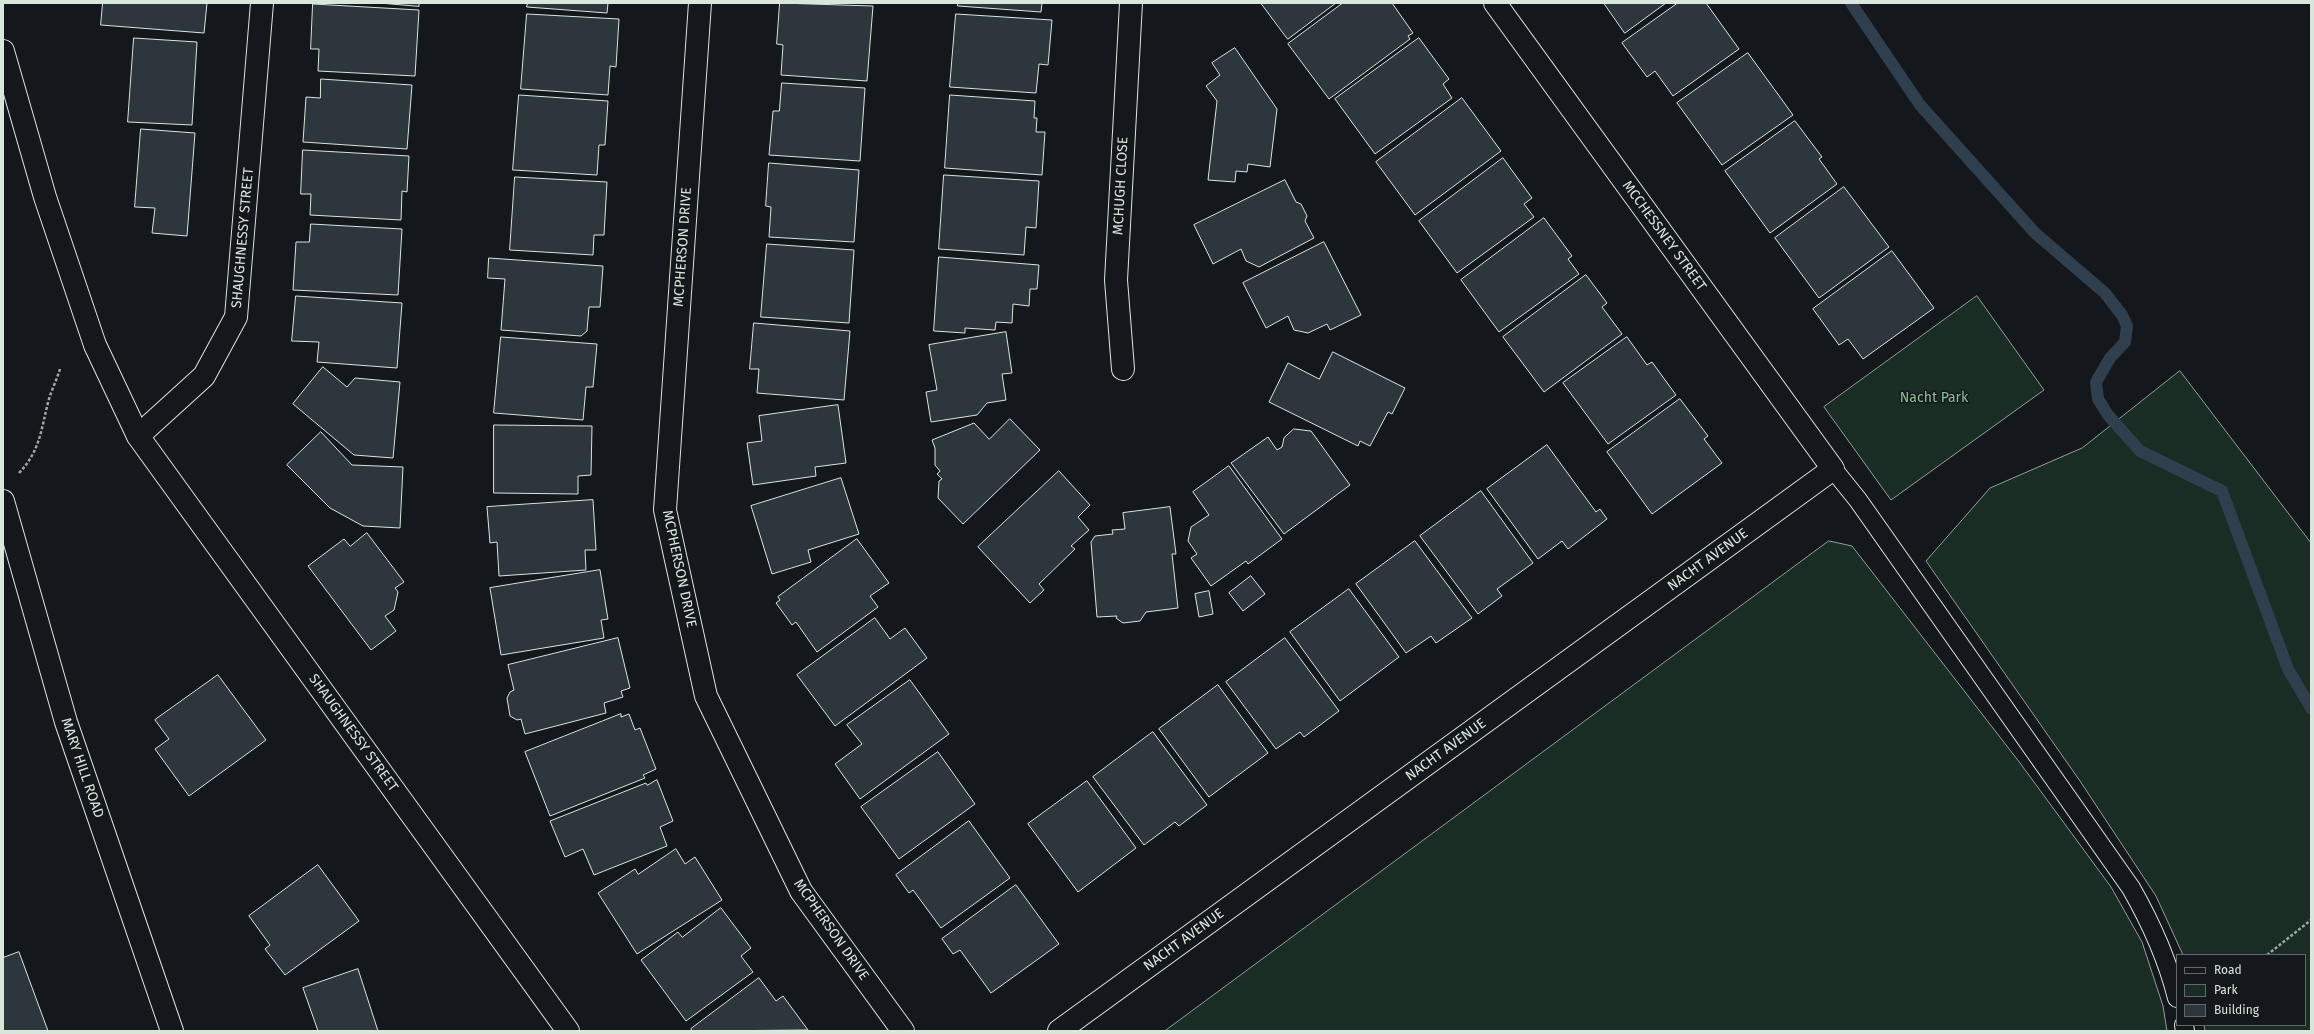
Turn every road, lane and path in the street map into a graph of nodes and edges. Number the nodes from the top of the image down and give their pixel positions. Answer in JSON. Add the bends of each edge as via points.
{"nodes":[{"id":1,"x":262,"y":3,"type":"edge"},
{"id":2,"x":700,"y":3,"type":"edge"},
{"id":3,"x":1131,"y":3,"type":"edge"},
{"id":4,"x":1495,"y":3,"type":"edge"},
{"id":5,"x":3,"y":51,"type":"edge"},
{"id":6,"x":60,"y":369,"type":"dead end"},
{"id":7,"x":1123,"y":369,"type":"dead end"},
{"id":8,"x":138,"y":436,"type":"junction"},
{"id":9,"x":1833,"y":469,"type":"junction"},
{"id":10,"x":18,"y":474,"type":"dead end"},
{"id":11,"x":3,"y":501,"type":"edge"},
{"id":12,"x":2311,"y":920,"type":"edge"},
{"id":13,"x":2268,"y":954,"type":"edge"},
{"id":14,"x":2176,"y":995,"type":"edge"},
{"id":15,"x":172,"y":1031,"type":"edge"},
{"id":16,"x":568,"y":1031,"type":"edge"},
{"id":17,"x":903,"y":1031,"type":"edge"},
{"id":18,"x":1059,"y":1031,"type":"edge"}],
"edges":[{"from":1,"to":8,"type":"street","name":"SHAUGHNESSY STREET","via":[[236,317],[204,376]]},
{"from":2,"to":17,"type":"street","name":"MCPHERSON DRIVE","via":[[665,510],[706,696],[801,890]]},
{"from":3,"to":7,"type":"street","name":"MCHUGH CLOSE","via":[[1116,280]]},
{"from":4,"to":9,"type":"street","name":"MCCHESSNEY STREET"},
{"from":5,"to":8,"type":"street","name":"SHAUGHNESSY STREET","via":[[45,196],[93,338]]},
{"from":6,"to":10,"type":"path","via":[[49,398],[42,433],[27,464]]},
{"from":8,"to":16,"type":"street","name":"SHAUGHNESSY STREET"},
{"from":9,"to":14,"type":"lane","via":[[1858,500],[2131,888],[2150,920]]},
{"from":9,"to":18,"type":"street","name":"NACHT AVENUE"},
{"from":11,"to":15,"type":"street","name":"MARY HILL ROAD","via":[[66,722]]},
{"from":12,"to":13,"type":"path"}]}
